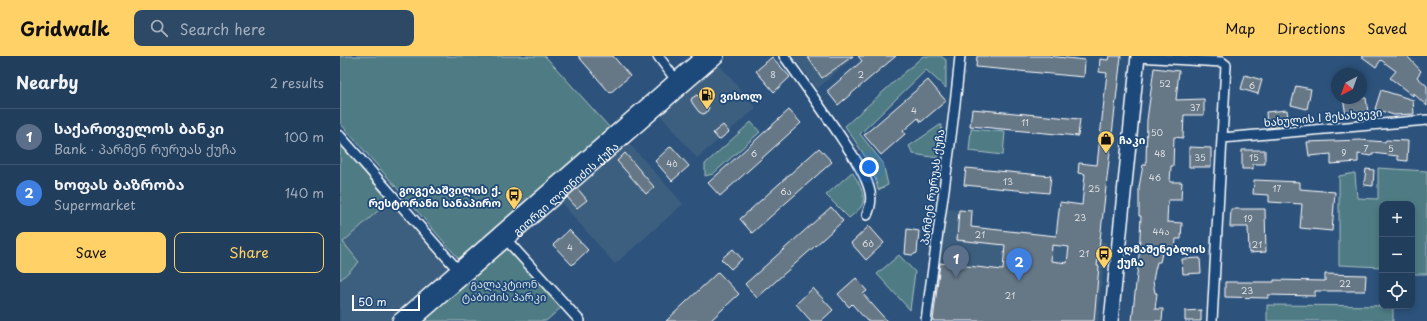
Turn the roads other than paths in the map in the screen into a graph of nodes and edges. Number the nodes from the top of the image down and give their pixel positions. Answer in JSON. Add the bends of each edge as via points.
{"nodes":[{"id":1,"x":658,"y":56,"type":"edge"},
{"id":2,"x":703,"y":56,"type":"edge"},
{"id":3,"x":717,"y":56,"type":"edge"},
{"id":4,"x":784,"y":56,"type":"edge"},
{"id":5,"x":960,"y":56,"type":"edge"},
{"id":6,"x":1138,"y":56,"type":"edge"},
{"id":7,"x":676,"y":80,"type":"junction"},
{"id":8,"x":1427,"y":120,"type":"edge"},
{"id":9,"x":340,"y":136,"type":"edge"},
{"id":10,"x":1222,"y":138,"type":"junction"},
{"id":11,"x":867,"y":215,"type":"dead end"},
{"id":12,"x":503,"y":236,"type":"junction"},
{"id":13,"x":458,"y":270,"type":"junction"},
{"id":14,"x":399,"y":321,"type":"edge"},
{"id":15,"x":413,"y":321,"type":"edge"},
{"id":16,"x":580,"y":321,"type":"edge"},
{"id":17,"x":926,"y":321,"type":"edge"},
{"id":18,"x":1111,"y":321,"type":"edge"},
{"id":19,"x":1212,"y":321,"type":"edge"}],
"edges":[{"from":1,"to":7,"type":"street"},
{"from":2,"to":7,"type":"main road","name":"გიორგი ლეონიძის ქუჩა"},
{"from":3,"to":12,"type":"main road","name":"გიორგი ლეონიძის ქუჩა"},
{"from":4,"to":11,"type":"street","via":[[862,171],[871,199]]},
{"from":5,"to":17,"type":"street","name":"პარმენ რურუას ქუჩა"},
{"from":6,"to":10,"type":"street","via":[[1225,63]]},
{"from":6,"to":18,"type":"main road"},
{"from":7,"to":12,"type":"main road","name":"გიორგი ლეონიძის ქუჩა"},
{"from":8,"to":10,"type":"street","name":"ხახულის I შესახვევი"},
{"from":9,"to":13,"type":"street"},
{"from":10,"to":19,"type":"street"},
{"from":12,"to":13,"type":"main road","name":"გიორგი ლეონიძის ქუჩა"},
{"from":12,"to":15,"type":"main road","name":"გიორგი ლეონიძის ქუჩა"},
{"from":12,"to":16,"type":"street"},
{"from":13,"to":14,"type":"main road","name":"გიორგი ლეონიძის ქუჩა"}]}
